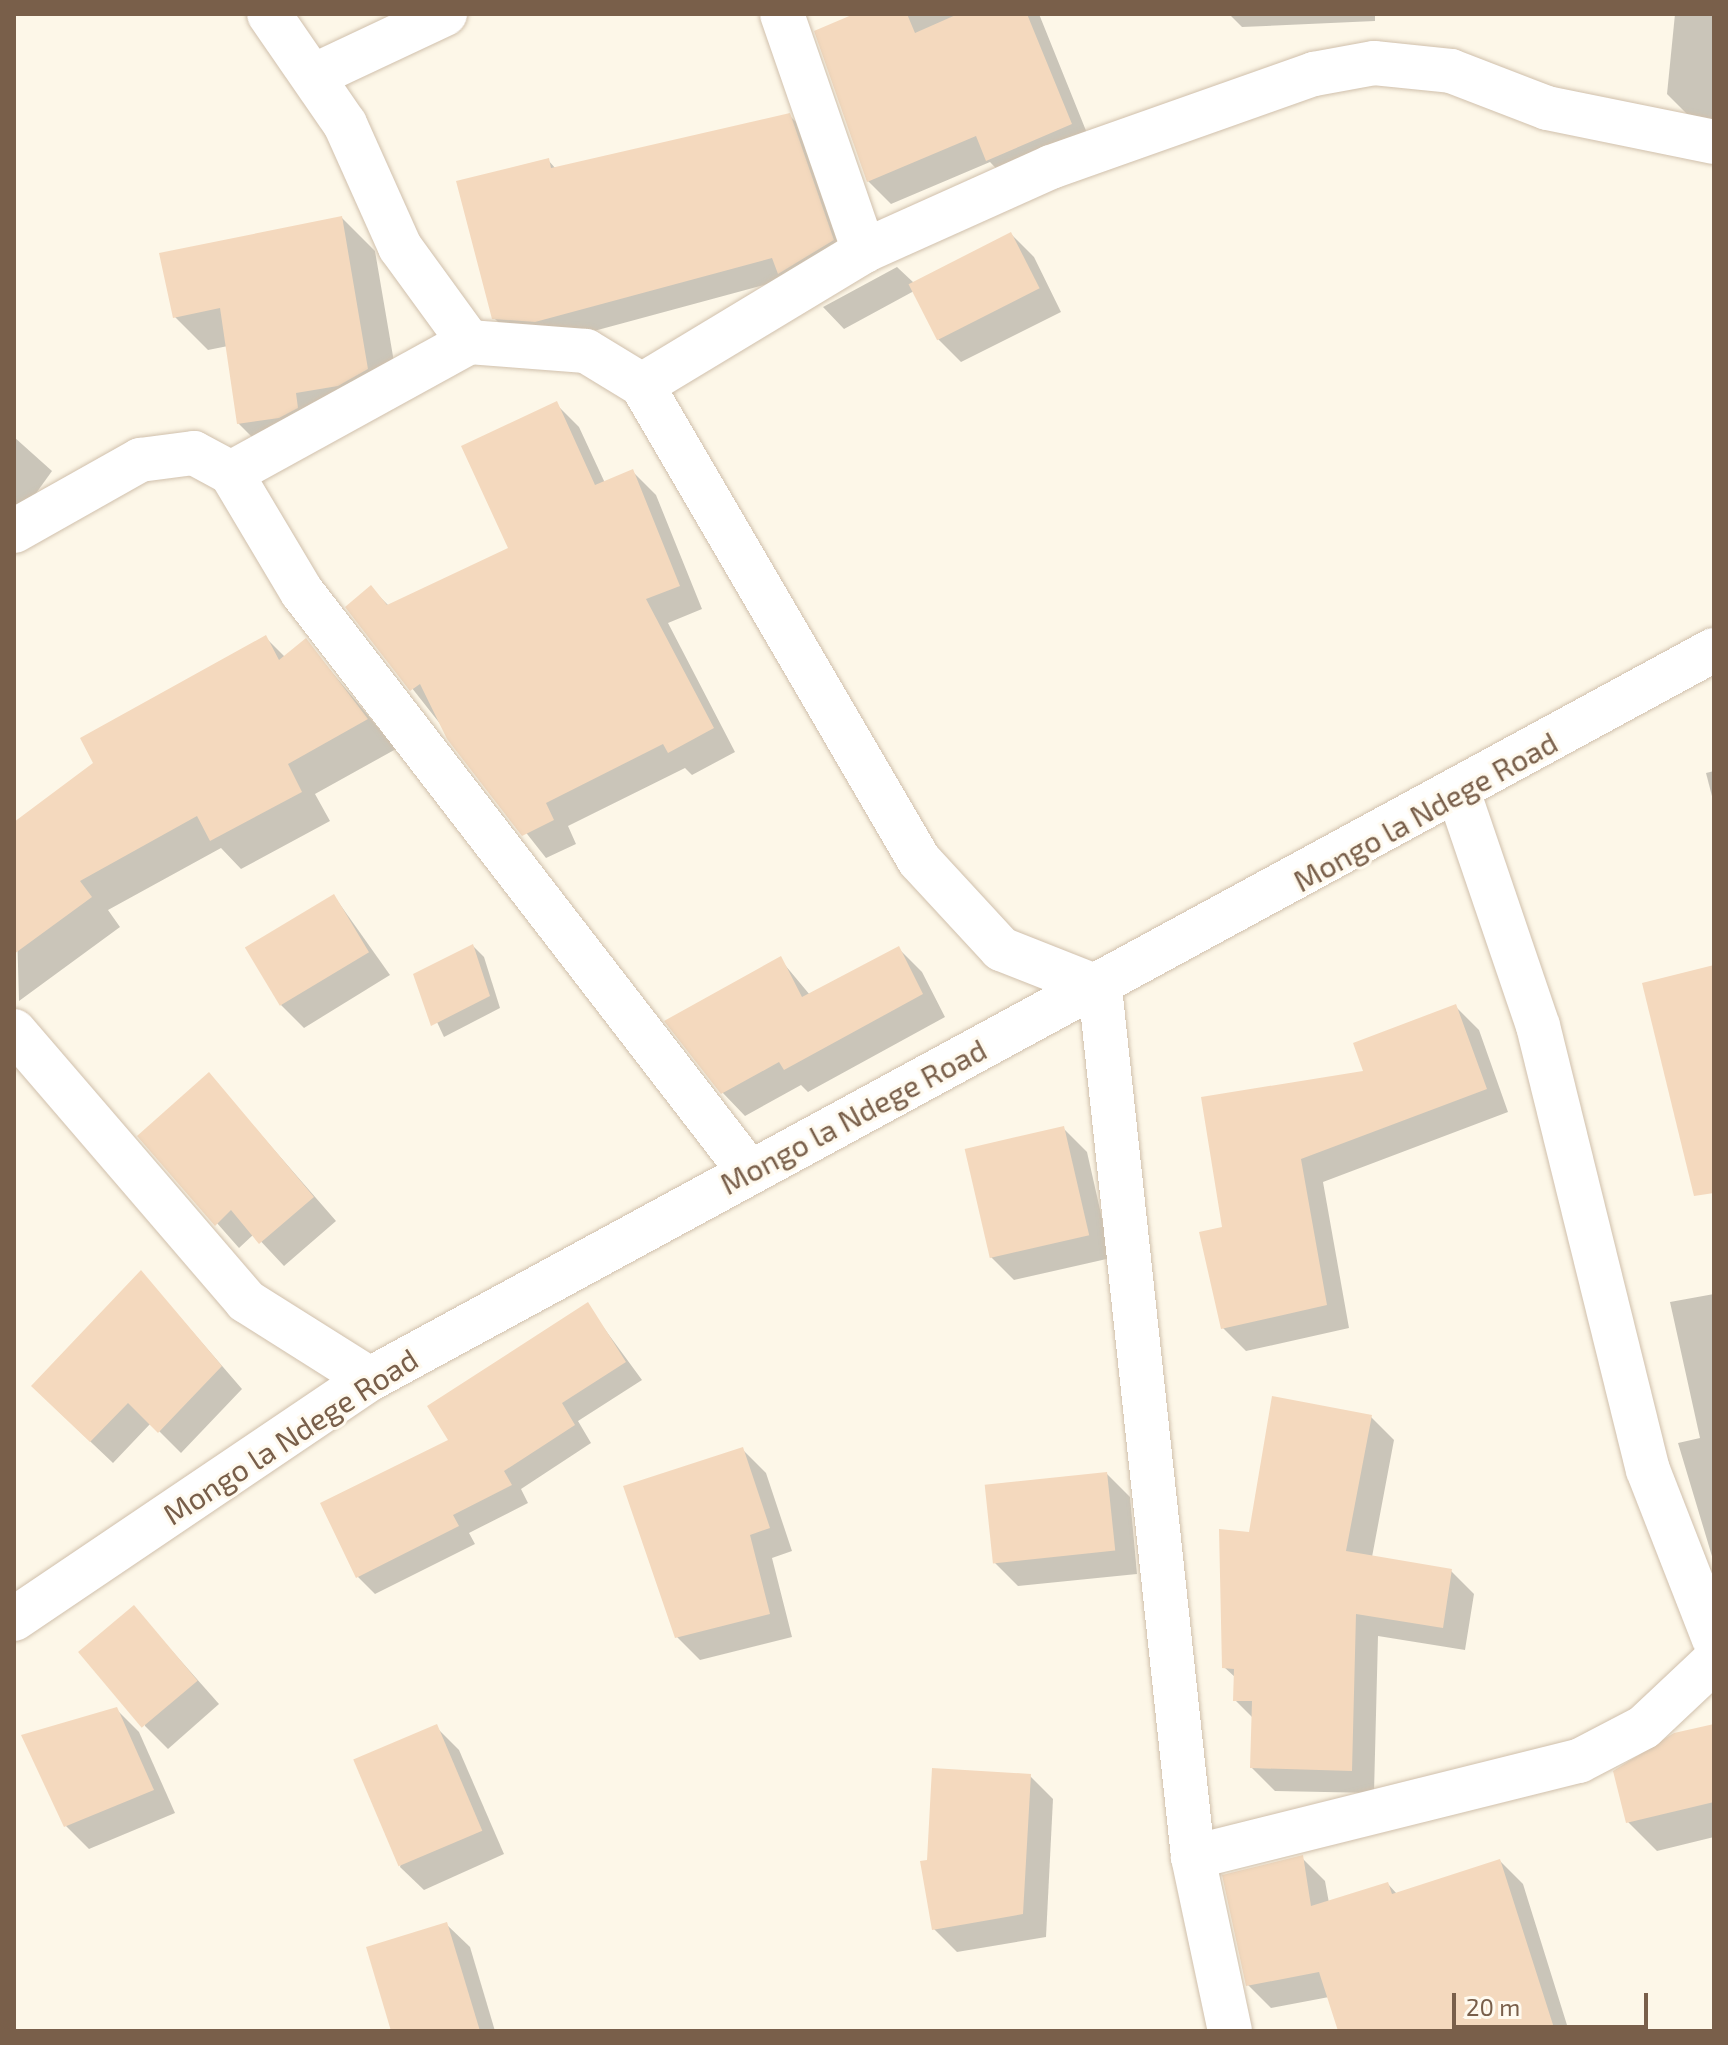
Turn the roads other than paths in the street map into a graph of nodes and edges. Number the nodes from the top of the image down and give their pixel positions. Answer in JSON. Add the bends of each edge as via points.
{"nodes":[{"id":1,"x":269,"y":14,"type":"edge"},
{"id":2,"x":445,"y":14,"type":"edge"},
{"id":3,"x":782,"y":14,"type":"edge"},
{"id":4,"x":313,"y":76,"type":"junction"},
{"id":5,"x":1714,"y":142,"type":"edge"},
{"id":6,"x":864,"y":251,"type":"junction"},
{"id":7,"x":469,"y":342,"type":"junction"},
{"id":8,"x":642,"y":385,"type":"junction"},
{"id":9,"x":231,"y":473,"type":"junction"},
{"id":10,"x":14,"y":531,"type":"edge"},
{"id":11,"x":1714,"y":650,"type":"edge"},
{"id":12,"x":1459,"y":794,"type":"junction"},
{"id":13,"x":1100,"y":988,"type":"junction"},
{"id":14,"x":14,"y":1031,"type":"edge"},
{"id":15,"x":748,"y":1170,"type":"junction"},
{"id":16,"x":370,"y":1379,"type":"junction"},
{"id":17,"x":14,"y":1619,"type":"edge"},
{"id":18,"x":1714,"y":1639,"type":"edge"},
{"id":19,"x":1714,"y":1661,"type":"edge"},
{"id":20,"x":1193,"y":1857,"type":"junction"},
{"id":21,"x":1230,"y":2031,"type":"edge"}],
"edges":[{"from":1,"to":4,"type":"street"},
{"from":2,"to":4,"type":"street"},
{"from":3,"to":6,"type":"street"},
{"from":4,"to":7,"type":"street","via":[[345,124],[400,247]]},
{"from":5,"to":6,"type":"street","via":[[1547,108],[1451,71],[1374,63],[1314,74],[1051,167]]},
{"from":6,"to":8,"type":"street"},
{"from":7,"to":8,"type":"street","via":[[586,351]]},
{"from":7,"to":9,"type":"street"},
{"from":8,"to":13,"type":"street","via":[[919,860],[1001,949]]},
{"from":9,"to":10,"type":"street","via":[[194,453],[140,460]]},
{"from":9,"to":15,"type":"street","via":[[302,592]]},
{"from":11,"to":12,"type":"street","name":"Mongo la Ndege Road"},
{"from":12,"to":13,"type":"street","name":"Mongo la Ndege Road"},
{"from":12,"to":18,"type":"street","via":[[1538,1026],[1648,1470]]},
{"from":13,"to":15,"type":"street","name":"Mongo la Ndege Road"},
{"from":13,"to":20,"type":"street"},
{"from":14,"to":16,"type":"street","via":[[246,1301]]},
{"from":15,"to":16,"type":"street","name":"Mongo la Ndege Road"},
{"from":16,"to":17,"type":"street","name":"Mongo la Ndege Road"},
{"from":19,"to":20,"type":"street","via":[[1644,1727],[1579,1761]]},
{"from":20,"to":21,"type":"street"}]}
